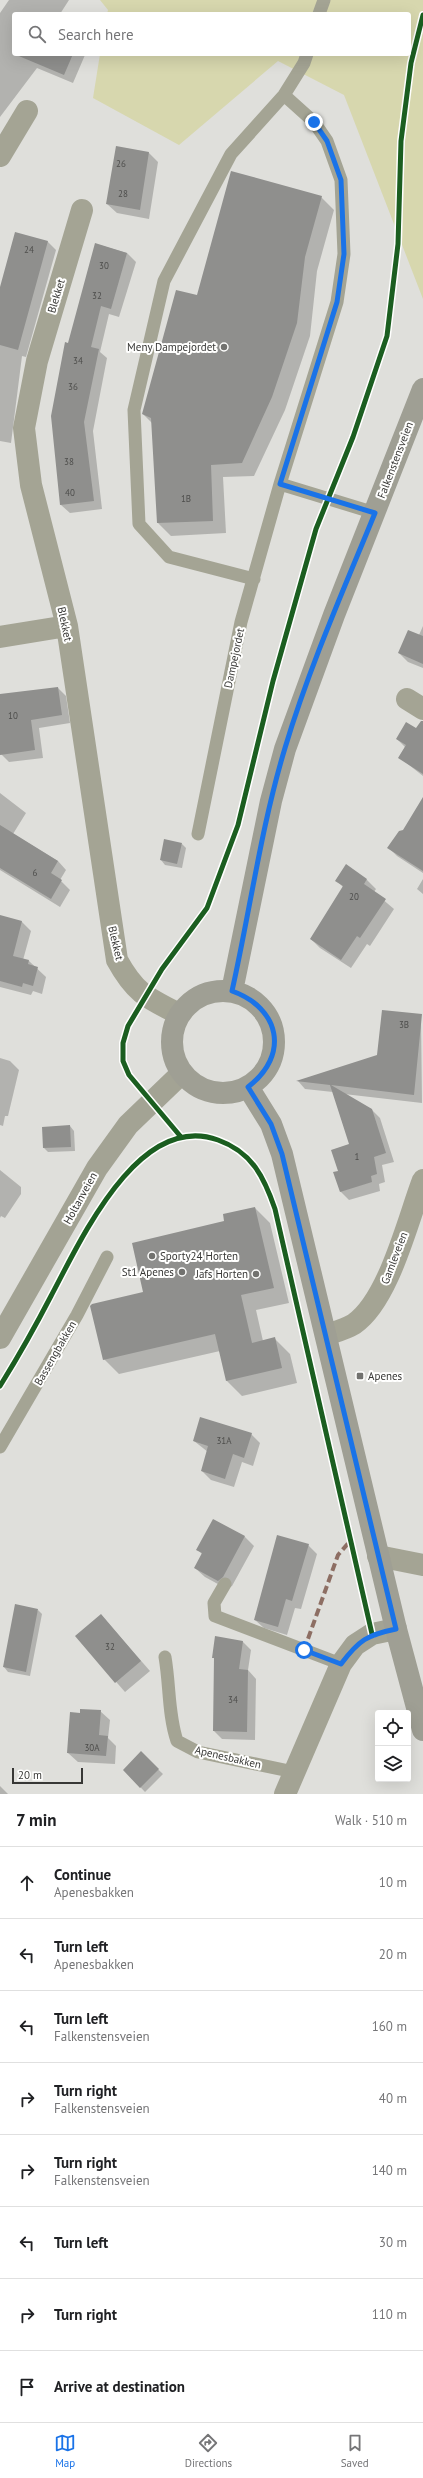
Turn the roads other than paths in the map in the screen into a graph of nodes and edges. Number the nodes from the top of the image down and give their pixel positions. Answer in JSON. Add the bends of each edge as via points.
{"nodes":[{"id":1,"x":324,"y":0,"type":"edge"},
{"id":2,"x":320,"y":12,"type":"edge"},
{"id":3,"x":306,"y":56,"type":"edge"},
{"id":4,"x":284,"y":95,"type":"junction"},
{"id":5,"x":27,"y":110,"type":"dead end"},
{"id":6,"x":0,"y":156,"type":"edge"},
{"id":7,"x":82,"y":210,"type":"dead end"},
{"id":8,"x":423,"y":388,"type":"edge"},
{"id":9,"x":280,"y":484,"type":"junction"},
{"id":10,"x":375,"y":513,"type":"junction"},
{"id":11,"x":254,"y":578,"type":"junction"},
{"id":12,"x":67,"y":626,"type":"junction"},
{"id":13,"x":0,"y":637,"type":"edge"},
{"id":14,"x":198,"y":834,"type":"dead end"},
{"id":15,"x":232,"y":991,"type":"junction"},
{"id":16,"x":179,"y":1014,"type":"junction"},
{"id":17,"x":182,"y":1073,"type":"junction"},
{"id":18,"x":248,"y":1087,"type":"junction"},
{"id":19,"x":423,"y":1180,"type":"edge"},
{"id":20,"x":107,"y":1257,"type":"dead end"},
{"id":21,"x":326,"y":1335,"type":"junction"},
{"id":22,"x":0,"y":1338,"type":"edge"},
{"id":23,"x":0,"y":1447,"type":"edge"},
{"id":24,"x":378,"y":1556,"type":"junction"},
{"id":25,"x":423,"y":1565,"type":"edge"},
{"id":26,"x":224,"y":1584,"type":"dead end"},
{"id":27,"x":396,"y":1629,"type":"junction"},
{"id":28,"x":165,"y":1658,"type":"dead end"},
{"id":29,"x":341,"y":1664,"type":"junction"},
{"id":30,"x":423,"y":1730,"type":"edge"},
{"id":31,"x":294,"y":1772,"type":"junction"},
{"id":32,"x":285,"y":1794,"type":"edge"}],
"edges":[{"from":1,"to":2,"type":"lane"},
{"from":3,"to":4,"type":"lane"},
{"from":4,"to":9,"type":"lane","name":"Dampejordet","via":[[314,122],[327,141],[341,180],[344,254],[337,302]]},
{"from":4,"to":11,"type":"lane","via":[[231,154],[164,282],[134,410],[139,524],[168,557]]},
{"from":5,"to":6,"type":"street"},
{"from":7,"to":12,"type":"street","name":"Blekket","via":[[37,362],[24,428],[31,485]]},
{"from":8,"to":10,"type":"main road","name":"Falkenstensveien"},
{"from":9,"to":10,"type":"lane"},
{"from":9,"to":11,"type":"lane","name":"Dampejordet"},
{"from":10,"to":15,"type":"main road","name":"Falkenstensveien","via":[[317,657],[285,749],[271,801]]},
{"from":11,"to":14,"type":"lane","name":"Dampejordet","via":[[241,622]]},
{"from":12,"to":13,"type":"street"},
{"from":12,"to":16,"type":"street","name":"Blekket","via":[[118,960],[128,980],[145,997]]},
{"from":15,"to":16,"type":"main road","via":[[216,991],[202,995],[189,1003]]},
{"from":15,"to":18,"type":"main road","via":[[247,996],[260,1005],[269,1018],[274,1033],[274,1049],[270,1064],[261,1077]]},
{"from":16,"to":17,"type":"main road","via":[[172,1040],[173,1054]]},
{"from":17,"to":18,"type":"main road","via":[[192,1083],[205,1090],[220,1093]]},
{"from":17,"to":22,"type":"main road","name":"Holtanveien","via":[[128,1125],[104,1158]]},
{"from":18,"to":21,"type":"main road","via":[[271,1124],[282,1154]]},
{"from":19,"to":21,"type":"street","name":"Gamleveien","via":[[386,1284],[370,1309],[354,1324]]},
{"from":20,"to":23,"type":"lane","name":"Bassengbakken","via":[[77,1315]]},
{"from":21,"to":24,"type":"main road"},
{"from":24,"to":25,"type":"street"},
{"from":24,"to":27,"type":"main road"},
{"from":26,"to":29,"type":"lane","via":[[214,1603],[215,1616]]},
{"from":27,"to":29,"type":"main road","via":[[372,1634],[356,1645]]},
{"from":27,"to":30,"type":"main road"},
{"from":28,"to":31,"type":"lane","name":"Apenesbakken","via":[[169,1682],[170,1722],[177,1742],[198,1752]]},
{"from":29,"to":31,"type":"main road"},
{"from":31,"to":32,"type":"main road"}]}
